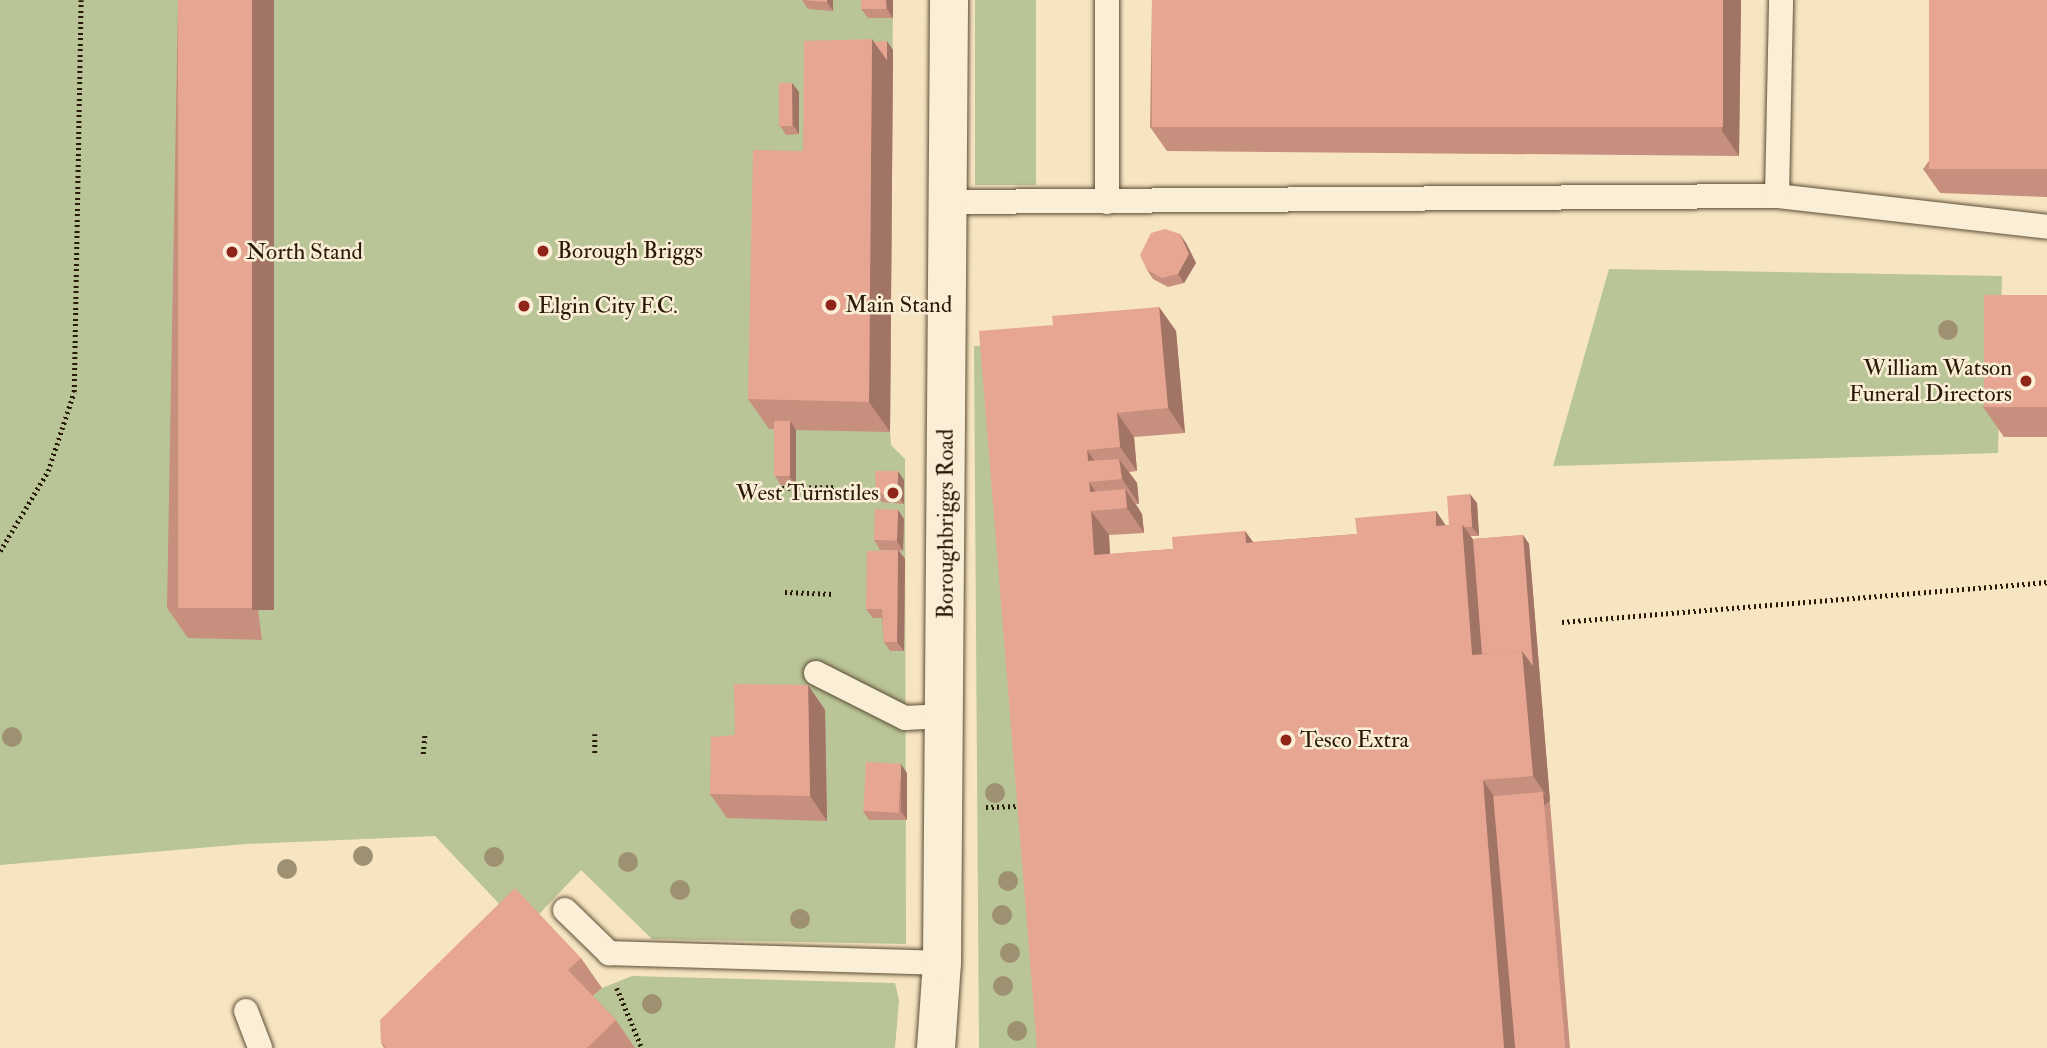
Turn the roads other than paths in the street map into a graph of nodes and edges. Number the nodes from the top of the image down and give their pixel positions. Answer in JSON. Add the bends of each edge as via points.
{"nodes":[{"id":1,"x":949,"y":0,"type":"edge"},
{"id":2,"x":1107,"y":0,"type":"edge"},
{"id":3,"x":1781,"y":0,"type":"edge"},
{"id":4,"x":1777,"y":196,"type":"junction"},
{"id":5,"x":949,"y":202,"type":"junction"},
{"id":6,"x":1107,"y":202,"type":"junction"},
{"id":7,"x":2047,"y":227,"type":"edge"},
{"id":8,"x":816,"y":673,"type":"dead end"},
{"id":9,"x":945,"y":716,"type":"junction"},
{"id":10,"x":565,"y":910,"type":"dead end"},
{"id":11,"x":942,"y":963,"type":"junction"},
{"id":12,"x":246,"y":1011,"type":"dead end"},
{"id":13,"x":260,"y":1048,"type":"edge"},
{"id":14,"x":936,"y":1048,"type":"edge"}],
"edges":[{"from":1,"to":5,"type":"street","name":"Boroughbriggs Road"},
{"from":2,"to":6,"type":"lane"},
{"from":3,"to":4,"type":"lane"},
{"from":4,"to":6,"type":"lane"},
{"from":4,"to":7,"type":"lane"},
{"from":5,"to":6,"type":"lane"},
{"from":5,"to":9,"type":"street","name":"Boroughbriggs Road"},
{"from":8,"to":9,"type":"lane","via":[[905,718]]},
{"from":9,"to":11,"type":"street","name":"Boroughbriggs Road"},
{"from":10,"to":11,"type":"lane","via":[[609,953]]},
{"from":11,"to":14,"type":"street","name":"Boroughbriggs Road"},
{"from":12,"to":13,"type":"lane"}]}
